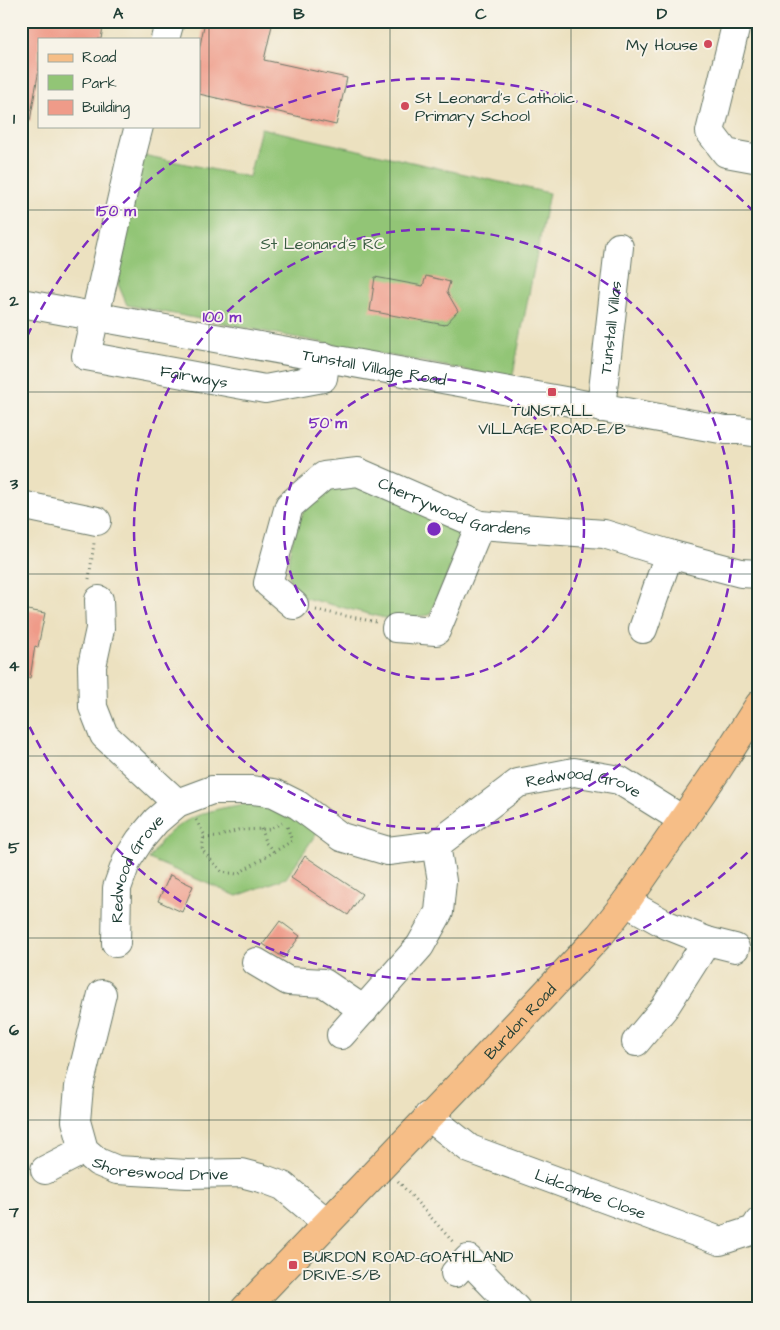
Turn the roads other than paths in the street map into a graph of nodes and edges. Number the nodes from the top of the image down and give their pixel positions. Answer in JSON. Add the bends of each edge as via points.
{"nodes":[{"id":1,"x":170,"y":21,"type":"edge"},
{"id":2,"x":737,"y":21,"type":"edge"},
{"id":3,"x":165,"y":38,"type":"edge"},
{"id":4,"x":139,"y":128,"type":"edge"},
{"id":5,"x":759,"y":159,"type":"edge"},
{"id":6,"x":619,"y":248,"type":"dead end"},
{"id":7,"x":21,"y":303,"type":"edge"},
{"id":8,"x":96,"y":317,"type":"junction"},
{"id":9,"x":326,"y":357,"type":"junction"},
{"id":10,"x":601,"y":408,"type":"junction"},
{"id":11,"x":726,"y":430,"type":"junction"},
{"id":12,"x":759,"y":433,"type":"edge"},
{"id":13,"x":759,"y":444,"type":"edge"},
{"id":14,"x":21,"y":505,"type":"edge"},
{"id":15,"x":97,"y":521,"type":"road end"},
{"id":16,"x":480,"y":526,"type":"junction"},
{"id":17,"x":670,"y":554,"type":"junction"},
{"id":18,"x":753,"y":577,"type":"edge"},
{"id":19,"x":99,"y":600,"type":"road end"},
{"id":20,"x":294,"y":605,"type":"road end"},
{"id":21,"x":396,"y":628,"type":"road end"},
{"id":22,"x":642,"y":628,"type":"dead end"},
{"id":23,"x":759,"y":705,"type":"edge"},
{"id":24,"x":181,"y":802,"type":"junction"},
{"id":25,"x":683,"y":820,"type":"junction"},
{"id":26,"x":436,"y":845,"type":"junction"},
{"id":27,"x":626,"y":902,"type":"junction"},
{"id":28,"x":707,"y":941,"type":"junction"},
{"id":29,"x":116,"y":943,"type":"dead end"},
{"id":30,"x":735,"y":948,"type":"dead end"},
{"id":31,"x":256,"y":962,"type":"dead end"},
{"id":32,"x":102,"y":994,"type":"dead end"},
{"id":33,"x":364,"y":1010,"type":"junction"},
{"id":34,"x":341,"y":1035,"type":"dead end"},
{"id":35,"x":636,"y":1042,"type":"dead end"},
{"id":36,"x":428,"y":1116,"type":"junction"},
{"id":37,"x":84,"y":1150,"type":"junction"},
{"id":38,"x":45,"y":1170,"type":"dead end"},
{"id":39,"x":326,"y":1222,"type":"junction"},
{"id":40,"x":759,"y":1222,"type":"edge"},
{"id":41,"x":461,"y":1266,"type":"road end"},
{"id":42,"x":249,"y":1307,"type":"edge"},
{"id":43,"x":516,"y":1309,"type":"edge"}],
"edges":[{"from":1,"to":3,"type":"street"},
{"from":2,"to":5,"type":"street","via":[[710,132],[726,153]]},
{"from":4,"to":8,"type":"street"},
{"from":6,"to":10,"type":"street","name":"Tunstall Villas"},
{"from":7,"to":8,"type":"street","name":"Tunstall Village Road"},
{"from":8,"to":9,"type":"street","name":"Tunstall Village Road"},
{"from":8,"to":9,"type":"street","name":"Fairways","via":[[86,356],[265,389],[322,378]]},
{"from":9,"to":10,"type":"street","name":"Tunstall Village Road"},
{"from":10,"to":11,"type":"street","name":"Tunstall Village Road"},
{"from":11,"to":12,"type":"street","name":"Tunstall Village Road"},
{"from":11,"to":13,"type":"street","name":"Tunstall Village Road"},
{"from":14,"to":15,"type":"street"},
{"from":16,"to":17,"type":"street","name":"Cherrywood Gardens","via":[[604,534]]},
{"from":16,"to":20,"type":"street","name":"Cherrywood Gardens","via":[[358,472],[324,476],[289,506],[268,584]]},
{"from":16,"to":21,"type":"street","via":[[436,631]]},
{"from":17,"to":18,"type":"street","name":"Cherrywood Gardens"},
{"from":17,"to":22,"type":"street"},
{"from":19,"to":24,"type":"street","name":"Redwood Grove","via":[[100,629],[92,666],[93,708],[104,734]]},
{"from":23,"to":25,"type":"main road","name":"Burdon Road"},
{"from":24,"to":26,"type":"street","name":"Redwood Grove","via":[[212,790],[274,793],[298,805],[341,837],[388,851]]},
{"from":24,"to":29,"type":"street","name":"Redwood Grove","via":[[156,821],[127,860],[117,888]]},
{"from":25,"to":26,"type":"street","name":"Redwood Grove","via":[[619,780],[574,772],[518,783]]},
{"from":25,"to":27,"type":"main road","name":"Burdon Road"},
{"from":26,"to":33,"type":"street","via":[[442,881],[439,912],[420,946]]},
{"from":27,"to":28,"type":"street","via":[[667,925]]},
{"from":27,"to":36,"type":"main road","name":"Burdon Road","via":[[600,935]]},
{"from":28,"to":30,"type":"street"},
{"from":28,"to":35,"type":"street"},
{"from":31,"to":33,"type":"street","via":[[288,981],[324,983]]},
{"from":32,"to":37,"type":"street","name":"Shoreswood Drive","via":[[79,1087],[76,1121]]},
{"from":33,"to":34,"type":"street"},
{"from":36,"to":39,"type":"main road","name":"Burdon Road"},
{"from":36,"to":40,"type":"street","name":"Lidcombe Close","via":[[470,1149],[720,1241],[754,1230]]},
{"from":37,"to":38,"type":"street"},
{"from":37,"to":39,"type":"street","name":"Shoreswood Drive","via":[[98,1162],[117,1170],[241,1173],[264,1179],[283,1186]]},
{"from":39,"to":42,"type":"main road","name":"Burdon Road"},
{"from":41,"to":43,"type":"street"}]}
